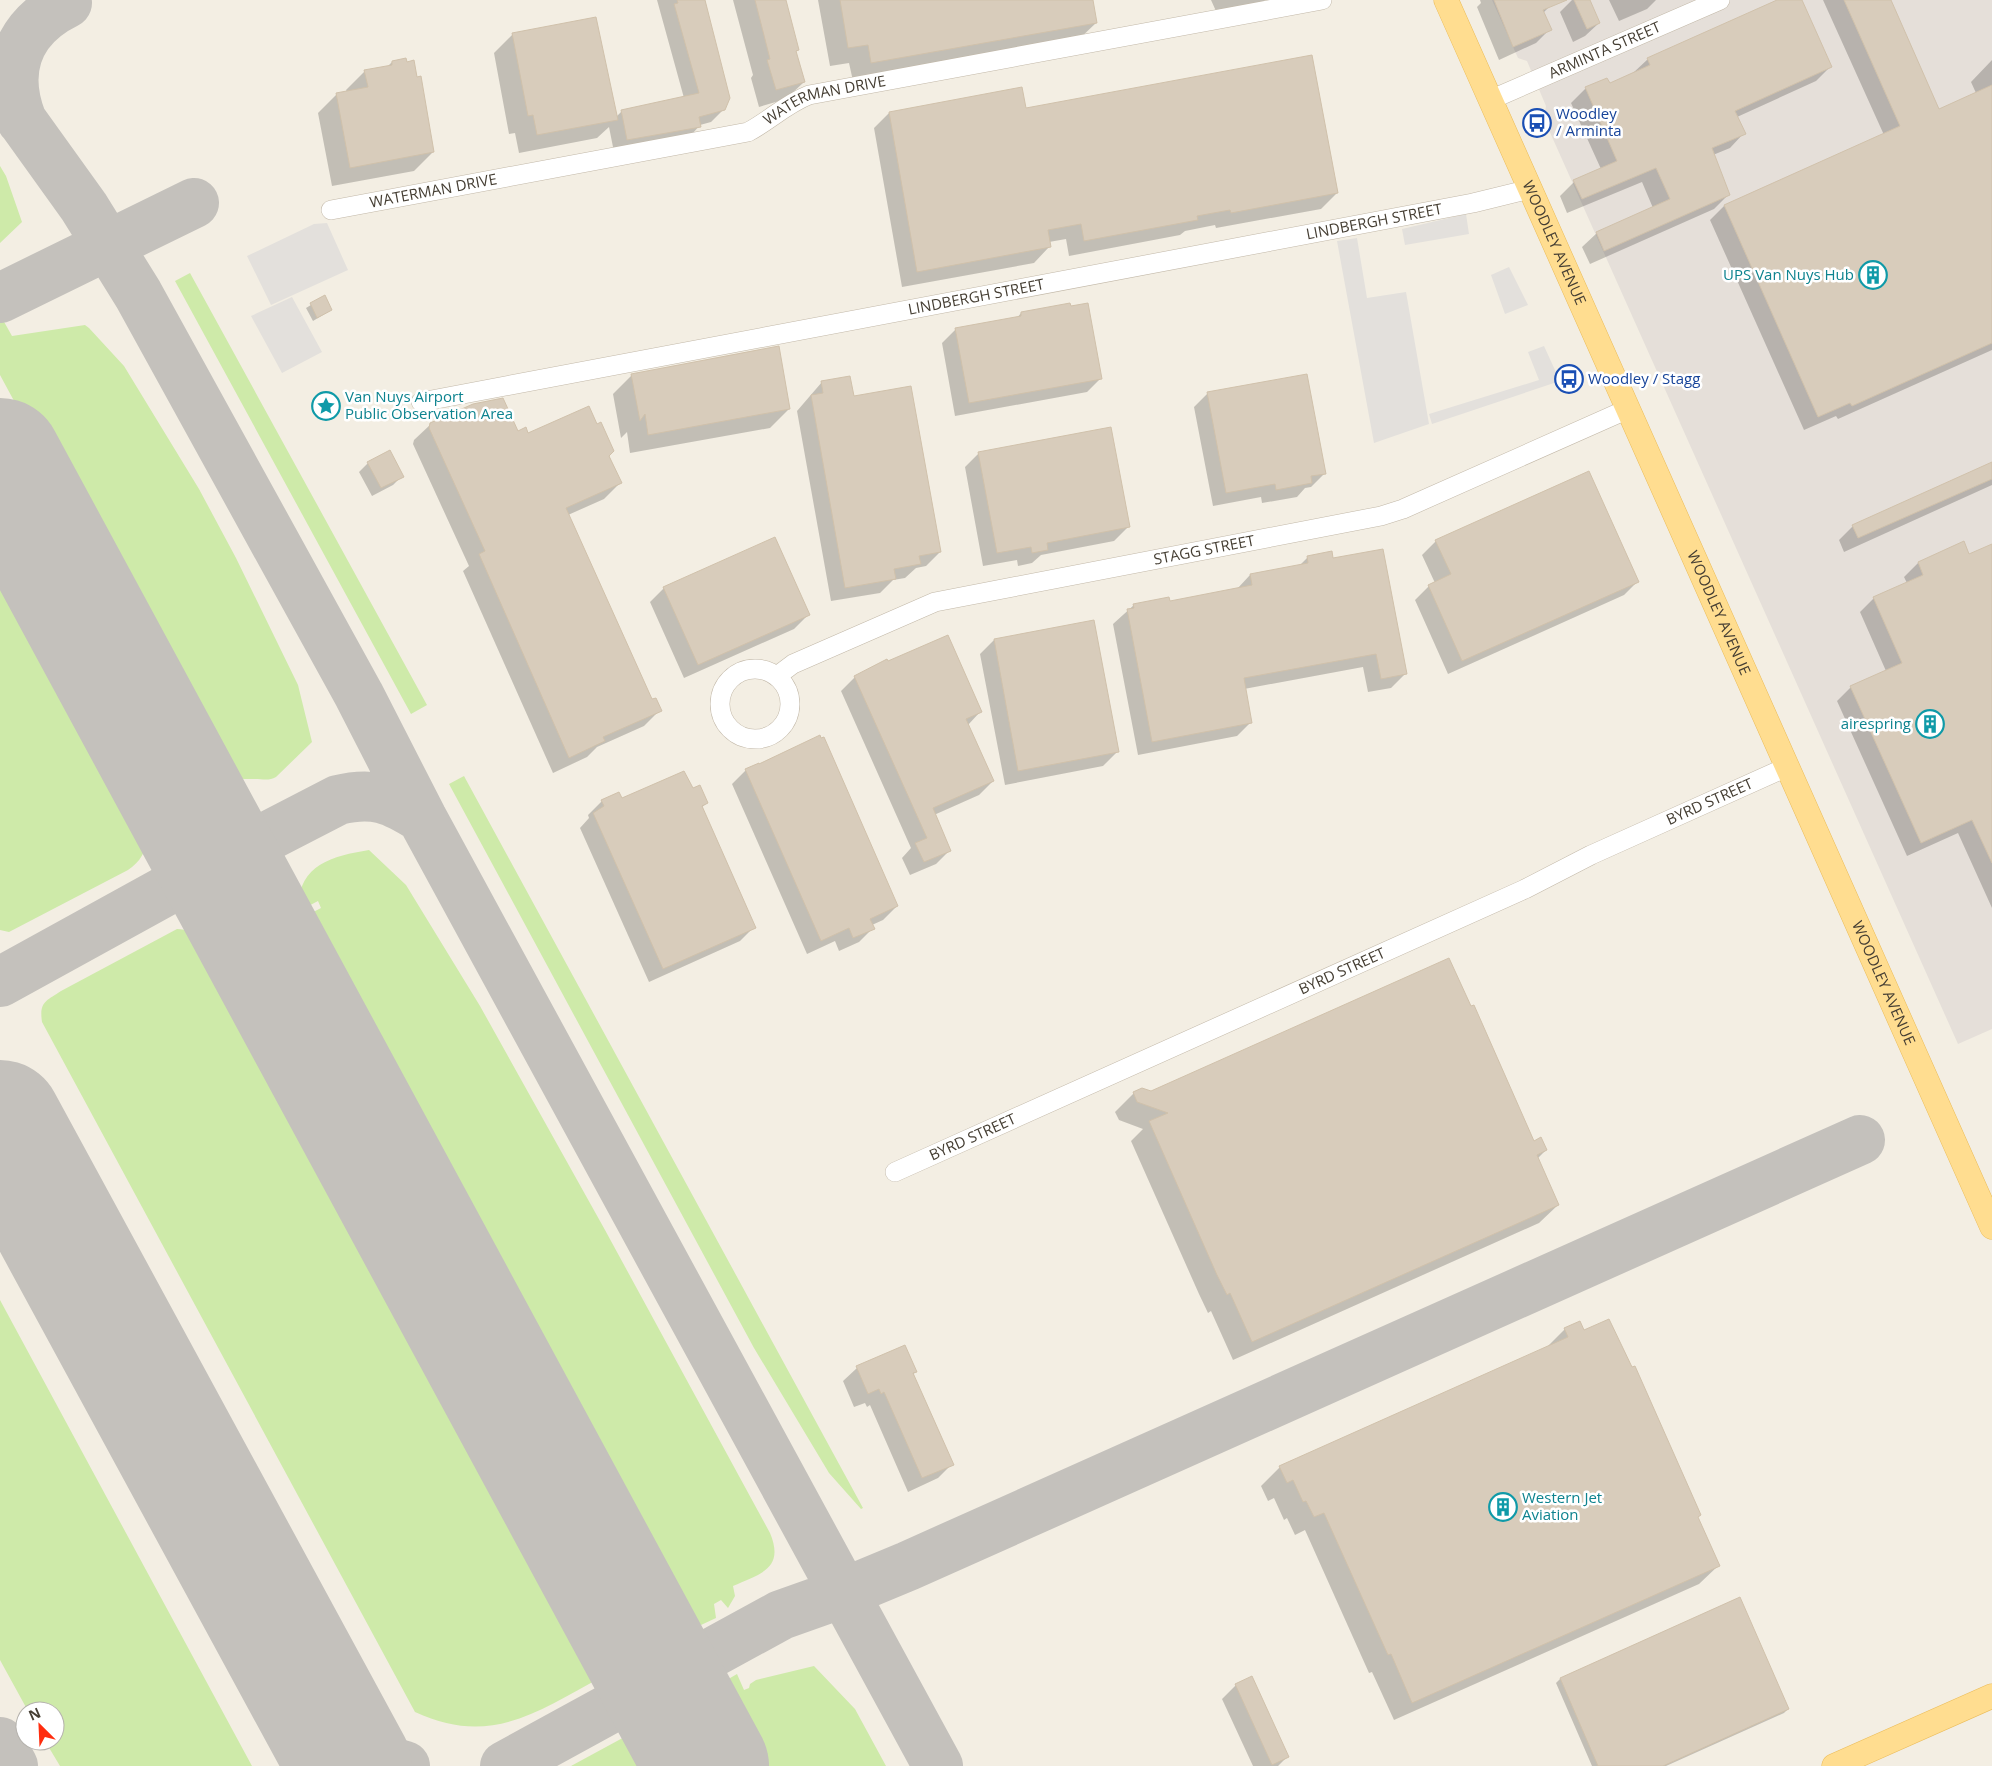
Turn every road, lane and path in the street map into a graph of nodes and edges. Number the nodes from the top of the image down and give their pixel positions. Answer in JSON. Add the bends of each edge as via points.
{"nodes":[{"id":1,"x":1322,"y":0,"type":"edge"},
{"id":2,"x":1446,"y":0,"type":"edge"},
{"id":3,"x":1720,"y":0,"type":"edge"},
{"id":4,"x":1490,"y":100,"type":"junction"},
{"id":5,"x":1530,"y":189,"type":"junction"},
{"id":6,"x":331,"y":210,"type":"dead end"},
{"id":7,"x":421,"y":402,"type":"dead end"},
{"id":8,"x":1628,"y":409,"type":"junction"},
{"id":9,"x":777,"y":676,"type":"dead end"},
{"id":10,"x":1787,"y":767,"type":"junction"},
{"id":11,"x":895,"y":1172,"type":"dead end"},
{"id":12,"x":1992,"y":1227,"type":"edge"},
{"id":13,"x":1992,"y":1696,"type":"edge"},
{"id":14,"x":1834,"y":1766,"type":"edge"}],
"edges":[{"from":1,"to":6,"type":"street","name":"WATERMAN DRIVE","via":[[809,95],[791,102],[764,124],[748,132]]},
{"from":2,"to":4,"type":"main road","name":"WOODLEY AVENUE"},
{"from":3,"to":4,"type":"street","name":"ARMINTA STREET"},
{"from":4,"to":5,"type":"main road","name":"WOODLEY AVENUE"},
{"from":5,"to":7,"type":"street","name":"LINDBERGH STREET","via":[[1463,205]]},
{"from":5,"to":8,"type":"main road","name":"WOODLEY AVENUE"},
{"from":8,"to":9,"type":"street","name":"STAGG STREET","via":[[1381,516],[934,602],[793,664]]},
{"from":8,"to":10,"type":"main road","name":"WOODLEY AVENUE"},
{"from":10,"to":11,"type":"street","name":"BYRD STREET","via":[[1591,855],[1516,893]]},
{"from":10,"to":12,"type":"main road","name":"WOODLEY AVENUE"},
{"from":13,"to":14,"type":"main road"}]}
